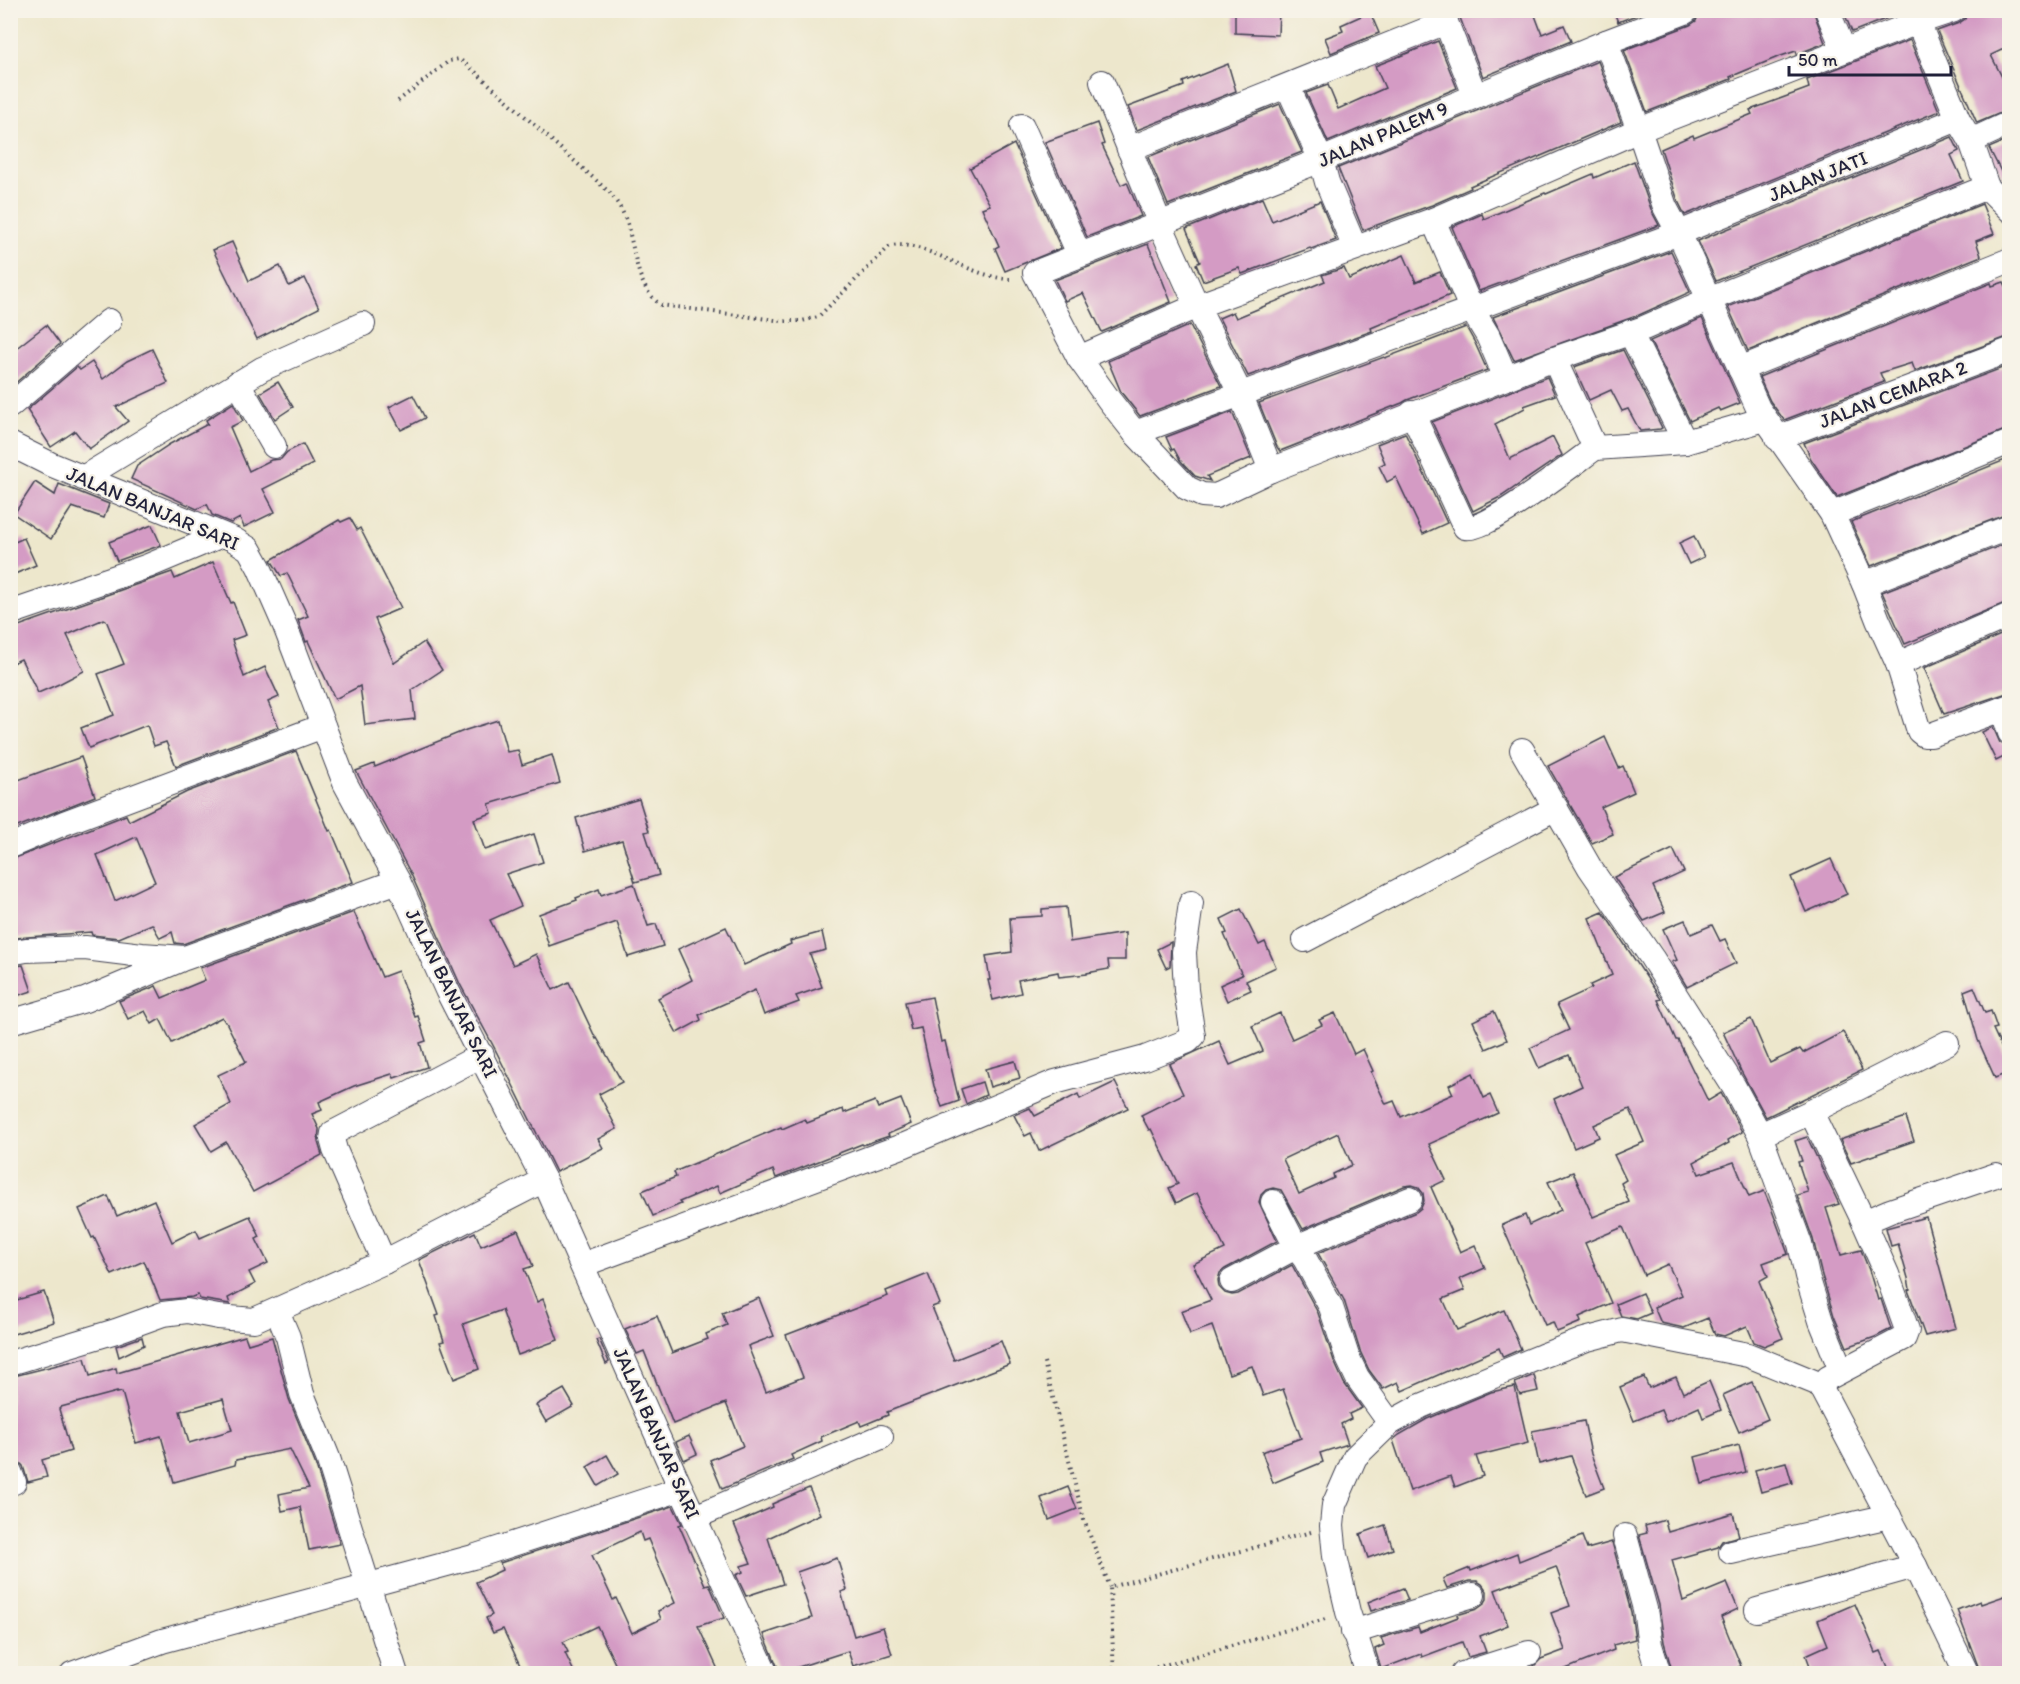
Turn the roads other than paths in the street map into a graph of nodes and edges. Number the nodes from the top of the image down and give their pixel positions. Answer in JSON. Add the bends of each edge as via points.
{"nodes":[{"id":1,"x":1827,"y":10,"type":"edge"},
{"id":2,"x":1954,"y":10,"type":"edge"},
{"id":3,"x":1686,"y":11,"type":"edge"},
{"id":4,"x":1443,"y":16,"type":"edge"},
{"id":5,"x":1918,"y":22,"type":"junction"},
{"id":6,"x":1606,"y":42,"type":"junction"},
{"id":7,"x":1844,"y":50,"type":"junction"},
{"id":8,"x":1102,"y":81,"type":"dead end"},
{"id":9,"x":1288,"y":87,"type":"junction"},
{"id":10,"x":1475,"y":95,"type":"junction"},
{"id":11,"x":1958,"y":119,"type":"junction"},
{"id":12,"x":2010,"y":123,"type":"edge"},
{"id":13,"x":1022,"y":126,"type":"dead end"},
{"id":14,"x":1639,"y":130,"type":"junction"},
{"id":15,"x":1971,"y":141,"type":"junction"},
{"id":16,"x":1129,"y":149,"type":"junction"},
{"id":17,"x":1320,"y":160,"type":"junction"},
{"id":18,"x":1987,"y":187,"type":"junction"},
{"id":19,"x":2010,"y":210,"type":"edge"},
{"id":20,"x":1433,"y":220,"type":"junction"},
{"id":21,"x":1160,"y":224,"type":"junction"},
{"id":22,"x":1678,"y":232,"type":"junction"},
{"id":23,"x":1355,"y":248,"type":"junction"},
{"id":24,"x":1079,"y":254,"type":"junction"},
{"id":25,"x":2010,"y":261,"type":"edge"},
{"id":26,"x":1708,"y":300,"type":"junction"},
{"id":27,"x":1197,"y":306,"type":"junction"},
{"id":28,"x":1471,"y":308,"type":"junction"},
{"id":29,"x":109,"y":321,"type":"dead end"},
{"id":30,"x":363,"y":324,"type":"dead end"},
{"id":31,"x":1630,"y":332,"type":"junction"},
{"id":32,"x":2010,"y":350,"type":"edge"},
{"id":33,"x":1079,"y":358,"type":"junction"},
{"id":34,"x":1554,"y":359,"type":"junction"},
{"id":35,"x":1740,"y":369,"type":"junction"},
{"id":36,"x":1506,"y":378,"type":"junction"},
{"id":37,"x":238,"y":382,"type":"junction"},
{"id":38,"x":1240,"y":393,"type":"junction"},
{"id":39,"x":10,"y":406,"type":"edge"},
{"id":40,"x":1412,"y":413,"type":"junction"},
{"id":41,"x":1771,"y":429,"type":"junction"},
{"id":42,"x":1135,"y":433,"type":"junction"},
{"id":43,"x":1685,"y":442,"type":"junction"},
{"id":44,"x":2010,"y":442,"type":"edge"},
{"id":45,"x":10,"y":444,"type":"edge"},
{"id":46,"x":274,"y":446,"type":"dead end"},
{"id":47,"x":1595,"y":448,"type":"junction"},
{"id":48,"x":1271,"y":470,"type":"junction"},
{"id":49,"x":83,"y":478,"type":"junction"},
{"id":50,"x":1832,"y":514,"type":"junction"},
{"id":51,"x":2010,"y":527,"type":"edge"},
{"id":52,"x":222,"y":535,"type":"junction"},
{"id":53,"x":1864,"y":584,"type":"junction"},
{"id":54,"x":10,"y":613,"type":"edge"},
{"id":55,"x":2010,"y":615,"type":"edge"},
{"id":56,"x":1898,"y":664,"type":"junction"},
{"id":57,"x":2006,"y":707,"type":"edge"},
{"id":58,"x":323,"y":726,"type":"junction"},
{"id":59,"x":2010,"y":733,"type":"edge"},
{"id":60,"x":1522,"y":750,"type":"dead end"},
{"id":61,"x":1556,"y":808,"type":"junction"},
{"id":62,"x":10,"y":846,"type":"edge"},
{"id":63,"x":398,"y":881,"type":"junction"},
{"id":64,"x":1191,"y":903,"type":"dead end"},
{"id":65,"x":1305,"y":940,"type":"dead end"},
{"id":66,"x":10,"y":953,"type":"edge"},
{"id":67,"x":185,"y":958,"type":"junction"},
{"id":68,"x":10,"y":1022,"type":"edge"},
{"id":69,"x":1947,"y":1043,"type":"dead end"},
{"id":70,"x":482,"y":1054,"type":"junction"},
{"id":71,"x":1811,"y":1112,"type":"junction"},
{"id":72,"x":1760,"y":1135,"type":"junction"},
{"id":73,"x":1996,"y":1175,"type":"dead end"},
{"id":74,"x":544,"y":1180,"type":"junction"},
{"id":75,"x":1410,"y":1199,"type":"dead end"},
{"id":76,"x":1273,"y":1202,"type":"dead end"},
{"id":77,"x":1864,"y":1222,"type":"junction"},
{"id":78,"x":1296,"y":1247,"type":"junction"},
{"id":79,"x":384,"y":1262,"type":"junction"},
{"id":80,"x":582,"y":1265,"type":"junction"},
{"id":81,"x":1232,"y":1281,"type":"dead end"},
{"id":82,"x":277,"y":1311,"type":"junction"},
{"id":83,"x":10,"y":1363,"type":"edge"},
{"id":84,"x":1841,"y":1370,"type":"junction"},
{"id":85,"x":1819,"y":1384,"type":"junction"},
{"id":86,"x":1390,"y":1423,"type":"junction"},
{"id":87,"x":881,"y":1437,"type":"dead end"},
{"id":88,"x":681,"y":1489,"type":"junction"},
{"id":89,"x":1889,"y":1516,"type":"junction"},
{"id":90,"x":695,"y":1517,"type":"junction"},
{"id":91,"x":1625,"y":1536,"type":"dead end"},
{"id":92,"x":1731,"y":1552,"type":"dead end"},
{"id":93,"x":1916,"y":1566,"type":"junction"},
{"id":94,"x":367,"y":1586,"type":"junction"},
{"id":95,"x":1473,"y":1595,"type":"dead end"},
{"id":96,"x":1757,"y":1610,"type":"dead end"},
{"id":97,"x":1351,"y":1622,"type":"junction"},
{"id":98,"x":1529,"y":1653,"type":"dead end"},
{"id":99,"x":72,"y":1674,"type":"edge"},
{"id":100,"x":396,"y":1674,"type":"edge"},
{"id":101,"x":766,"y":1674,"type":"edge"},
{"id":102,"x":1368,"y":1674,"type":"edge"},
{"id":103,"x":1463,"y":1674,"type":"edge"},
{"id":104,"x":1659,"y":1674,"type":"edge"},
{"id":105,"x":1967,"y":1674,"type":"edge"}],
"edges":[{"from":1,"to":7,"type":"street"},
{"from":2,"to":5,"type":"street"},
{"from":3,"to":6,"type":"street","name":"JALAN PALEM 9"},
{"from":4,"to":9,"type":"street"},
{"from":4,"to":10,"type":"street"},
{"from":5,"to":7,"type":"street"},
{"from":5,"to":11,"type":"street"},
{"from":6,"to":10,"type":"street","name":"JALAN PALEM 9"},
{"from":6,"to":14,"type":"street"},
{"from":7,"to":14,"type":"street"},
{"from":8,"to":16,"type":"street"},
{"from":9,"to":16,"type":"street"},
{"from":9,"to":17,"type":"street"},
{"from":10,"to":17,"type":"street","name":"JALAN PALEM 9"},
{"from":11,"to":15,"type":"street"},
{"from":11,"to":22,"type":"street","name":"JALAN JATI"},
{"from":12,"to":15,"type":"street"},
{"from":13,"to":24,"type":"street"},
{"from":14,"to":20,"type":"street"},
{"from":14,"to":22,"type":"street","via":[[1665,207]]},
{"from":15,"to":18,"type":"street"},
{"from":16,"to":21,"type":"street"},
{"from":17,"to":21,"type":"street","name":"JALAN PALEM 9"},
{"from":17,"to":23,"type":"street"},
{"from":18,"to":19,"type":"street"},
{"from":18,"to":26,"type":"street"},
{"from":20,"to":23,"type":"street"},
{"from":20,"to":28,"type":"street"},
{"from":21,"to":24,"type":"street","name":"JALAN PALEM 9"},
{"from":21,"to":27,"type":"street"},
{"from":22,"to":26,"type":"street"},
{"from":22,"to":28,"type":"street","name":"JALAN JATI"},
{"from":23,"to":27,"type":"street"},
{"from":24,"to":33,"type":"street","name":"JALAN PALEM 9","via":[[1035,273]]},
{"from":25,"to":35,"type":"street"},
{"from":26,"to":31,"type":"street"},
{"from":26,"to":35,"type":"street"},
{"from":27,"to":33,"type":"street"},
{"from":27,"to":38,"type":"street"},
{"from":28,"to":36,"type":"street"},
{"from":28,"to":38,"type":"street","name":"JALAN JATI"},
{"from":29,"to":39,"type":"street"},
{"from":30,"to":37,"type":"street"},
{"from":31,"to":34,"type":"street"},
{"from":31,"to":43,"type":"street"},
{"from":32,"to":41,"type":"street","name":"JALAN CEMARA 2"},
{"from":33,"to":42,"type":"street"},
{"from":34,"to":36,"type":"street"},
{"from":34,"to":47,"type":"street"},
{"from":35,"to":41,"type":"street"},
{"from":36,"to":40,"type":"street"},
{"from":37,"to":46,"type":"street"},
{"from":37,"to":49,"type":"street"},
{"from":38,"to":42,"type":"street","name":"JALAN JATI"},
{"from":38,"to":48,"type":"street"},
{"from":40,"to":47,"type":"street","via":[[1465,527],[1470,528],[1508,509]]},
{"from":40,"to":48,"type":"street"},
{"from":41,"to":43,"type":"street","name":"JALAN CEMARA 2"},
{"from":41,"to":50,"type":"street"},
{"from":42,"to":48,"type":"street","via":[[1187,488],[1202,495],[1216,496]]},
{"from":43,"to":47,"type":"street","name":"JALAN CEMARA 2"},
{"from":44,"to":50,"type":"street"},
{"from":45,"to":49,"type":"street","name":"JALAN BANJAR SARI"},
{"from":49,"to":52,"type":"street","name":"JALAN BANJAR SARI"},
{"from":50,"to":53,"type":"street"},
{"from":51,"to":53,"type":"street"},
{"from":52,"to":54,"type":"street","via":[[148,566]]},
{"from":52,"to":58,"type":"street","name":"JALAN BANJAR SARI","via":[[249,549],[259,567]]},
{"from":53,"to":56,"type":"street"},
{"from":55,"to":56,"type":"street"},
{"from":56,"to":57,"type":"street","via":[[1922,734],[1931,735]]},
{"from":57,"to":59,"type":"street"},
{"from":58,"to":62,"type":"street"},
{"from":58,"to":63,"type":"street","name":"JALAN BANJAR SARI","via":[[345,783]]},
{"from":60,"to":61,"type":"street"},
{"from":61,"to":65,"type":"street"},
{"from":61,"to":72,"type":"street","via":[[1590,868],[1734,1087]]},
{"from":63,"to":67,"type":"street"},
{"from":63,"to":70,"type":"street","name":"JALAN BANJAR SARI","via":[[447,990]]},
{"from":64,"to":80,"type":"street","via":[[1184,952],[1192,1030],[1188,1041],[1145,1058],[1055,1082],[905,1146]]},
{"from":66,"to":67,"type":"street","via":[[85,948]]},
{"from":67,"to":68,"type":"street","via":[[85,1000]]},
{"from":69,"to":71,"type":"street"},
{"from":70,"to":74,"type":"street","name":"JALAN BANJAR SARI"},
{"from":70,"to":79,"type":"street","via":[[333,1133],[335,1150]]},
{"from":71,"to":72,"type":"street"},
{"from":71,"to":77,"type":"street"},
{"from":72,"to":84,"type":"street"},
{"from":73,"to":77,"type":"street"},
{"from":74,"to":79,"type":"street"},
{"from":74,"to":80,"type":"street","name":"JALAN BANJAR SARI"},
{"from":75,"to":78,"type":"street"},
{"from":76,"to":78,"type":"street"},
{"from":77,"to":84,"type":"street","via":[[1907,1330],[1904,1338]]},
{"from":78,"to":81,"type":"street"},
{"from":78,"to":86,"type":"street","via":[[1331,1307],[1357,1377]]},
{"from":79,"to":82,"type":"street"},
{"from":80,"to":88,"type":"street","name":"JALAN BANJAR SARI"},
{"from":82,"to":83,"type":"street","via":[[254,1320],[187,1311],[163,1314]]},
{"from":82,"to":94,"type":"street"},
{"from":84,"to":85,"type":"street"},
{"from":85,"to":86,"type":"street","via":[[1748,1355],[1622,1330],[1542,1356],[1420,1406]]},
{"from":85,"to":89,"type":"street"},
{"from":86,"to":97,"type":"street","via":[[1355,1456],[1334,1505],[1335,1556]]},
{"from":87,"to":90,"type":"street"},
{"from":88,"to":90,"type":"street","name":"JALAN BANJAR SARI"},
{"from":88,"to":94,"type":"street","via":[[473,1557]]},
{"from":89,"to":92,"type":"street"},
{"from":89,"to":93,"type":"street"},
{"from":90,"to":101,"type":"street","name":"JALAN BANJAR SARI"},
{"from":91,"to":104,"type":"street"},
{"from":93,"to":96,"type":"street"},
{"from":93,"to":105,"type":"street"},
{"from":94,"to":99,"type":"street","via":[[162,1641]]},
{"from":94,"to":100,"type":"street"},
{"from":95,"to":97,"type":"street"},
{"from":97,"to":102,"type":"street"},
{"from":98,"to":103,"type":"street"}]}
